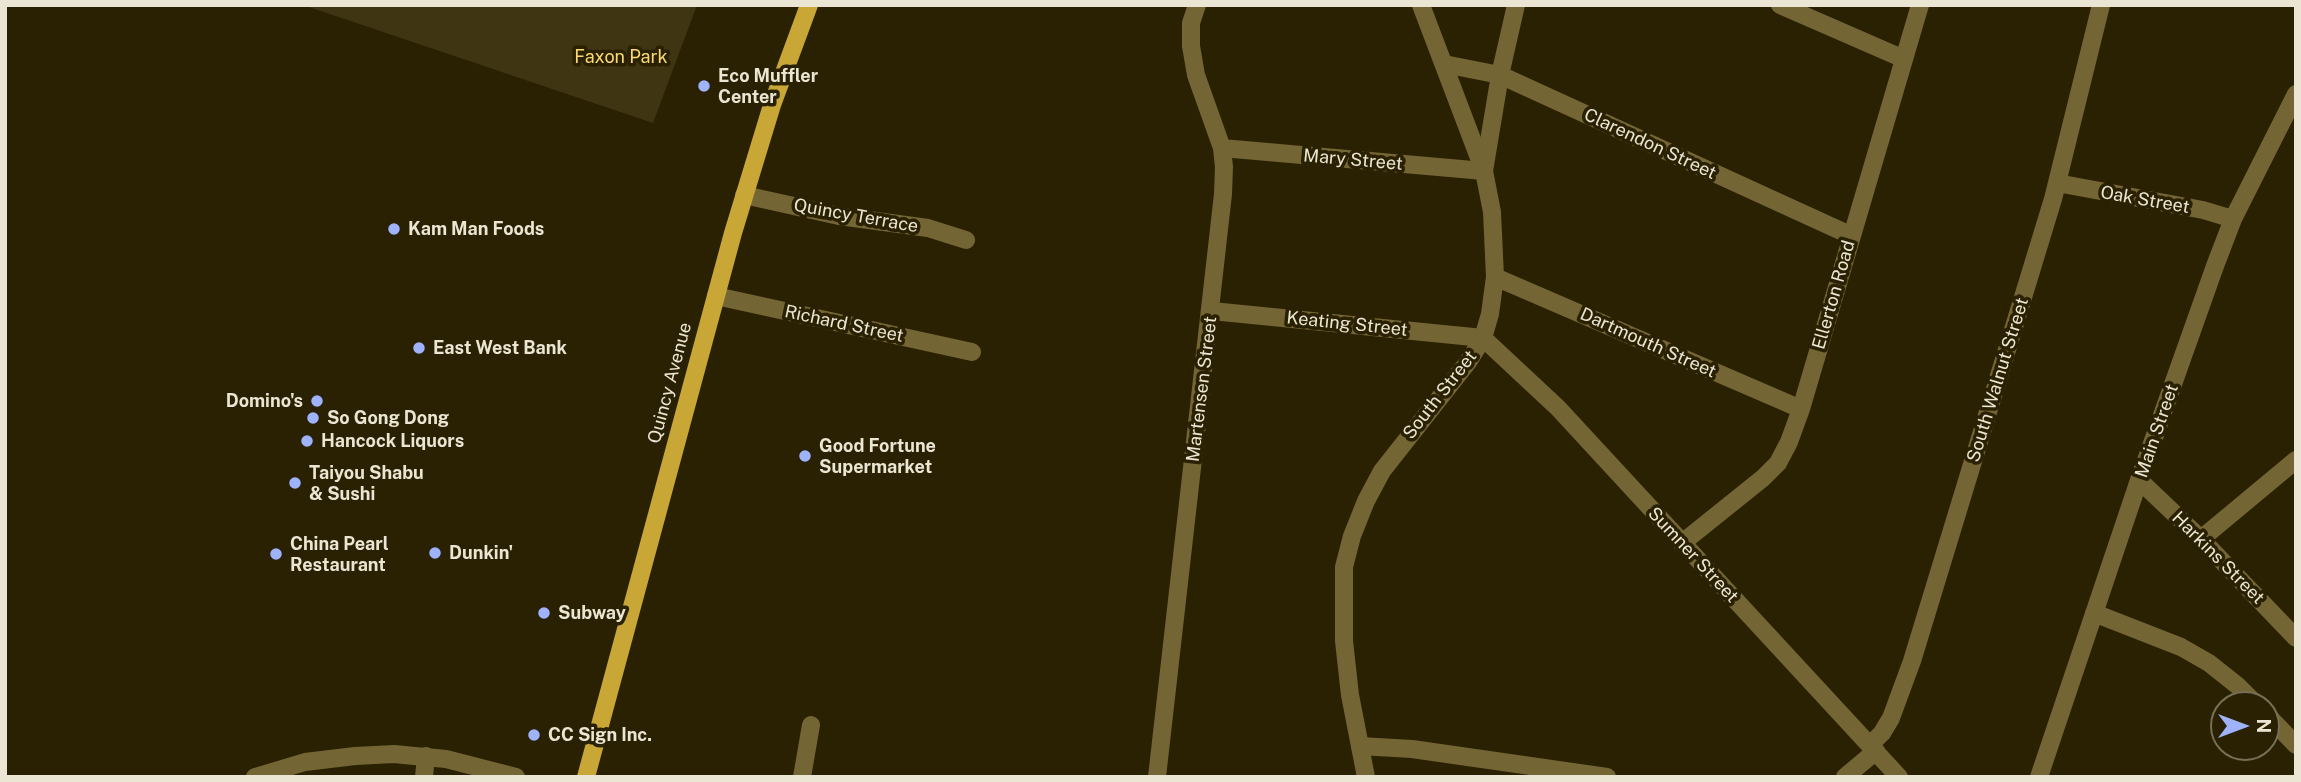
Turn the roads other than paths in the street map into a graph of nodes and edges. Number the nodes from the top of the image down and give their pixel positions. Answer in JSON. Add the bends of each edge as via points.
{"nodes":[{"id":1,"x":809,"y":5,"type":"edge"},
{"id":2,"x":1197,"y":5,"type":"edge"},
{"id":3,"x":1421,"y":5,"type":"edge"},
{"id":4,"x":1516,"y":5,"type":"edge"},
{"id":5,"x":1780,"y":5,"type":"edge"},
{"id":6,"x":1920,"y":5,"type":"edge"},
{"id":7,"x":2101,"y":5,"type":"edge"},
{"id":8,"x":1904,"y":60,"type":"junction"},
{"id":9,"x":1444,"y":64,"type":"junction"},
{"id":10,"x":1500,"y":75,"type":"junction"},
{"id":11,"x":2296,"y":94,"type":"edge"},
{"id":12,"x":1222,"y":148,"type":"junction"},
{"id":13,"x":1484,"y":172,"type":"junction"},
{"id":14,"x":2057,"y":183,"type":"junction"},
{"id":15,"x":744,"y":195,"type":"junction"},
{"id":16,"x":2233,"y":219,"type":"junction"},
{"id":17,"x":1852,"y":236,"type":"junction"},
{"id":18,"x":966,"y":240,"type":"dead end"},
{"id":19,"x":1495,"y":276,"type":"junction"},
{"id":20,"x":716,"y":296,"type":"junction"},
{"id":21,"x":1212,"y":311,"type":"junction"},
{"id":22,"x":1483,"y":338,"type":"junction"},
{"id":23,"x":972,"y":352,"type":"dead end"},
{"id":24,"x":1801,"y":410,"type":"junction"},
{"id":25,"x":2296,"y":460,"type":"edge"},
{"id":26,"x":2139,"y":480,"type":"junction"},
{"id":27,"x":2201,"y":539,"type":"junction"},
{"id":28,"x":1682,"y":544,"type":"junction"},
{"id":29,"x":2094,"y":613,"type":"junction"},
{"id":30,"x":2296,"y":638,"type":"edge"},
{"id":31,"x":2243,"y":691,"type":"edge"},
{"id":32,"x":811,"y":725,"type":"dead end"},
{"id":33,"x":2280,"y":729,"type":"edge"},
{"id":34,"x":2296,"y":745,"type":"edge"},
{"id":35,"x":1360,"y":746,"type":"junction"},
{"id":36,"x":1873,"y":748,"type":"junction"},
{"id":37,"x":426,"y":756,"type":"junction"},
{"id":38,"x":255,"y":777,"type":"edge"},
{"id":39,"x":424,"y":777,"type":"edge"},
{"id":40,"x":516,"y":777,"type":"edge"},
{"id":41,"x":586,"y":777,"type":"edge"},
{"id":42,"x":802,"y":777,"type":"edge"},
{"id":43,"x":1157,"y":777,"type":"edge"},
{"id":44,"x":1366,"y":777,"type":"edge"},
{"id":45,"x":1607,"y":777,"type":"edge"},
{"id":46,"x":1844,"y":777,"type":"edge"},
{"id":47,"x":1899,"y":777,"type":"edge"},
{"id":48,"x":2039,"y":777,"type":"edge"}],
"edges":[{"from":1,"to":15,"type":"main road","name":"Quincy Avenue"},
{"from":2,"to":12,"type":"street","name":"Martensen Street","via":[[1191,23],[1196,75]]},
{"from":3,"to":9,"type":"street"},
{"from":4,"to":10,"type":"street","name":"South Street"},
{"from":5,"to":8,"type":"street"},
{"from":6,"to":8,"type":"street","name":"Ellerton Road"},
{"from":7,"to":14,"type":"street","name":"South Walnut Street"},
{"from":8,"to":17,"type":"street","name":"Ellerton Road"},
{"from":9,"to":10,"type":"street","name":"Clarendon Street"},
{"from":9,"to":13,"type":"street"},
{"from":10,"to":13,"type":"street","name":"South Street"},
{"from":10,"to":17,"type":"street","name":"Clarendon Street"},
{"from":11,"to":16,"type":"street","name":"Main Street"},
{"from":12,"to":13,"type":"street","name":"Mary Street"},
{"from":12,"to":21,"type":"street","name":"Martensen Street","via":[[1223,194]]},
{"from":13,"to":19,"type":"street","name":"South Street","via":[[1492,212]]},
{"from":14,"to":16,"type":"street","name":"Oak Street"},
{"from":14,"to":36,"type":"street","name":"South Walnut Street","via":[[1908,673]]},
{"from":15,"to":18,"type":"street","name":"Quincy Terrace","via":[[839,216],[928,228]]},
{"from":15,"to":20,"type":"main road","name":"Quincy Avenue"},
{"from":16,"to":26,"type":"street","name":"Main Street"},
{"from":17,"to":24,"type":"street","name":"Ellerton Road"},
{"from":19,"to":22,"type":"street","name":"South Street"},
{"from":19,"to":24,"type":"street","name":"Dartmouth Street"},
{"from":20,"to":23,"type":"street","name":"Richard Street"},
{"from":20,"to":41,"type":"main road","name":"Quincy Avenue"},
{"from":21,"to":22,"type":"street","name":"Keating Street"},
{"from":21,"to":43,"type":"street","name":"Martensen Street"},
{"from":22,"to":28,"type":"street","name":"Sumner Street","via":[[1558,408]]},
{"from":22,"to":35,"type":"street","name":"South Street","via":[[1382,471],[1352,537],[1345,567],[1344,641]]},
{"from":24,"to":28,"type":"street","name":"Ellerton Road","via":[[1778,463]]},
{"from":25,"to":27,"type":"street"},
{"from":26,"to":27,"type":"street","name":"Harkins Street"},
{"from":26,"to":29,"type":"street","name":"Main Street"},
{"from":27,"to":30,"type":"street","name":"Harkins Street"},
{"from":28,"to":36,"type":"street","name":"Sumner Street"},
{"from":29,"to":31,"type":"street","via":[[2181,647]]},
{"from":29,"to":48,"type":"street","name":"Main Street"},
{"from":32,"to":42,"type":"street"},
{"from":33,"to":34,"type":"street"},
{"from":35,"to":44,"type":"street","name":"South Street"},
{"from":35,"to":45,"type":"street"},
{"from":36,"to":46,"type":"street","name":"South Walnut Street"},
{"from":36,"to":47,"type":"street","name":"Sumner Street"},
{"from":37,"to":38,"type":"street","via":[[394,754],[305,762]]},
{"from":37,"to":39,"type":"street"},
{"from":37,"to":40,"type":"street"}]}
